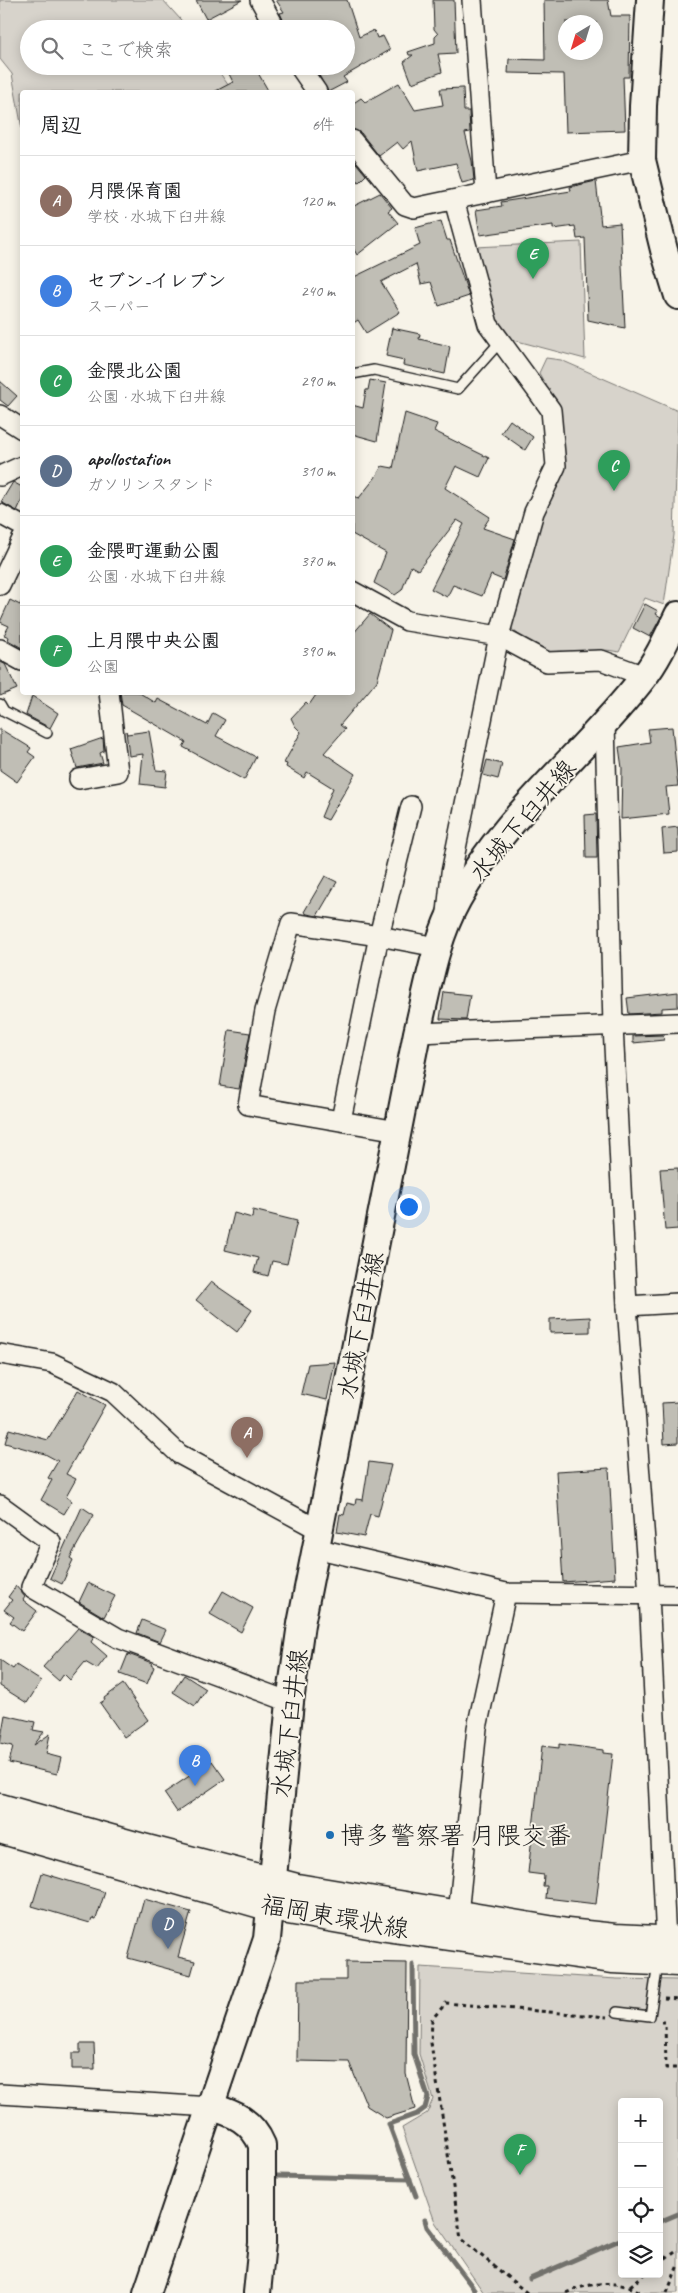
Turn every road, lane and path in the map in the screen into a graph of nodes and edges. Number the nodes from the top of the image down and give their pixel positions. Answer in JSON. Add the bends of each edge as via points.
{"nodes":[{"id":1,"x":260,"y":0,"type":"edge"},
{"id":2,"x":472,"y":0,"type":"edge"},
{"id":3,"x":650,"y":0,"type":"edge"},
{"id":4,"x":271,"y":20,"type":"edge"},
{"id":5,"x":305,"y":75,"type":"edge"},
{"id":6,"x":316,"y":90,"type":"edge"},
{"id":7,"x":355,"y":144,"type":"edge"},
{"id":8,"x":642,"y":160,"type":"junction"},
{"id":9,"x":486,"y":193,"type":"junction"},
{"id":10,"x":454,"y":200,"type":"junction"},
{"id":11,"x":678,"y":296,"type":"edge"},
{"id":12,"x":500,"y":342,"type":"junction"},
{"id":13,"x":355,"y":373,"type":"edge"},
{"id":14,"x":0,"y":416,"type":"edge"},
{"id":15,"x":20,"y":428,"type":"edge"},
{"id":16,"x":20,"y":467,"type":"edge"},
{"id":17,"x":0,"y":476,"type":"edge"},
{"id":18,"x":0,"y":514,"type":"edge"},
{"id":19,"x":20,"y":525,"type":"edge"},
{"id":20,"x":20,"y":543,"type":"edge"},
{"id":21,"x":0,"y":585,"type":"edge"},
{"id":22,"x":355,"y":593,"type":"edge"},
{"id":23,"x":678,"y":615,"type":"edge"},
{"id":24,"x":499,"y":636,"type":"junction"},
{"id":25,"x":0,"y":649,"type":"edge"},
{"id":26,"x":20,"y":661,"type":"edge"},
{"id":27,"x":644,"y":676,"type":"junction"},
{"id":28,"x":109,"y":695,"type":"edge"},
{"id":29,"x":0,"y":704,"type":"edge"},
{"id":30,"x":605,"y":723,"type":"junction"},
{"id":31,"x":47,"y":733,"type":"dead end"},
{"id":32,"x":79,"y":779,"type":"dead end"},
{"id":33,"x":411,"y":806,"type":"dead end"},
{"id":34,"x":446,"y":923,"type":"junction"},
{"id":35,"x":379,"y":936,"type":"junction"},
{"id":36,"x":437,"y":947,"type":"junction"},
{"id":37,"x":678,"y":1023,"type":"edge"},
{"id":38,"x":613,"y":1026,"type":"junction"},
{"id":39,"x":417,"y":1033,"type":"junction"},
{"id":40,"x":341,"y":1120,"type":"junction"},
{"id":41,"x":398,"y":1131,"type":"junction"},
{"id":42,"x":678,"y":1304,"type":"edge"},
{"id":43,"x":627,"y":1306,"type":"junction"},
{"id":44,"x":0,"y":1354,"type":"edge"},
{"id":45,"x":0,"y":1504,"type":"edge"},
{"id":46,"x":317,"y":1539,"type":"junction"},
{"id":47,"x":506,"y":1593,"type":"junction"},
{"id":48,"x":649,"y":1594,"type":"junction"},
{"id":49,"x":678,"y":1595,"type":"edge"},
{"id":50,"x":290,"y":1702,"type":"junction"},
{"id":51,"x":0,"y":1808,"type":"edge"},
{"id":52,"x":0,"y":1829,"type":"edge"},
{"id":53,"x":271,"y":1895,"type":"junction"},
{"id":54,"x":458,"y":1916,"type":"junction"},
{"id":55,"x":670,"y":1952,"type":"edge"},
{"id":56,"x":659,"y":1998,"type":"dead end"},
{"id":57,"x":678,"y":1999,"type":"edge"},
{"id":58,"x":616,"y":2015,"type":"joint"},
{"id":59,"x":655,"y":2021,"type":"dead end"},
{"id":60,"x":678,"y":2068,"type":"edge"},
{"id":61,"x":0,"y":2094,"type":"edge"},
{"id":62,"x":211,"y":2107,"type":"junction"},
{"id":63,"x":678,"y":2249,"type":"edge"},
{"id":64,"x":663,"y":2260,"type":"edge"},
{"id":65,"x":678,"y":2265,"type":"edge"},
{"id":66,"x":640,"y":2278,"type":"edge"},
{"id":67,"x":630,"y":2286,"type":"junction"},
{"id":68,"x":147,"y":2293,"type":"edge"},
{"id":69,"x":257,"y":2293,"type":"edge"},
{"id":70,"x":527,"y":2293,"type":"edge"},
{"id":71,"x":566,"y":2293,"type":"edge"},
{"id":72,"x":642,"y":2293,"type":"edge"},
{"id":73,"x":667,"y":2293,"type":"edge"}],
"edges":[{"from":1,"to":4,"type":"street"},
{"from":2,"to":9,"type":"street"},
{"from":3,"to":8,"type":"main road","via":[[642,106]]},
{"from":5,"to":6,"type":"street"},
{"from":7,"to":10,"type":"street","via":[[405,205],[420,208]]},
{"from":8,"to":9,"type":"street"},
{"from":8,"to":11,"type":"main road"},
{"from":9,"to":10,"type":"street"},
{"from":10,"to":12,"type":"street","via":[[488,324]]},
{"from":12,"to":13,"type":"lane","via":[[458,389],[374,370]]},
{"from":12,"to":24,"type":"street","via":[[551,410],[556,466],[534,512]]},
{"from":14,"to":15,"type":"street"},
{"from":16,"to":17,"type":"street"},
{"from":18,"to":19,"type":"street"},
{"from":20,"to":21,"type":"street"},
{"from":22,"to":24,"type":"street","via":[[407,621]]},
{"from":23,"to":27,"type":"main road","name":"水城下臼井線"},
{"from":24,"to":27,"type":"street","via":[[546,662],[601,660]]},
{"from":24,"to":34,"type":"street","via":[[451,873]]},
{"from":25,"to":26,"type":"street"},
{"from":27,"to":30,"type":"main road","name":"水城下臼井線"},
{"from":28,"to":32,"type":"street","via":[[118,772]]},
{"from":29,"to":31,"type":"lane","via":[[4,711]]},
{"from":30,"to":34,"type":"main road","name":"水城下臼井線","via":[[488,852]]},
{"from":30,"to":38,"type":"street"},
{"from":33,"to":35,"type":"street"},
{"from":34,"to":36,"type":"main road","name":"水城下臼井線"},
{"from":35,"to":36,"type":"street"},
{"from":35,"to":40,"type":"street"},
{"from":35,"to":40,"type":"street","via":[[291,923],[265,1011],[248,1105]]},
{"from":36,"to":39,"type":"main road","name":"水城下臼井線"},
{"from":37,"to":38,"type":"street"},
{"from":38,"to":39,"type":"street"},
{"from":38,"to":43,"type":"street"},
{"from":39,"to":41,"type":"main road","name":"水城下臼井線"},
{"from":40,"to":41,"type":"street"},
{"from":41,"to":46,"type":"main road","name":"水城下臼井線"},
{"from":42,"to":43,"type":"street"},
{"from":43,"to":48,"type":"street"},
{"from":44,"to":46,"type":"street","via":[[52,1363],[113,1392],[179,1454]]},
{"from":45,"to":50,"type":"street","via":[[51,1542],[31,1587],[118,1638]]},
{"from":46,"to":47,"type":"street"},
{"from":46,"to":50,"type":"main road","name":"水城下臼井線"},
{"from":47,"to":48,"type":"street"},
{"from":47,"to":54,"type":"street","via":[[477,1728]]},
{"from":48,"to":49,"type":"street"},
{"from":48,"to":55,"type":"street"},
{"from":50,"to":53,"type":"main road","name":"水城下臼井線"},
{"from":51,"to":53,"type":"main road","name":"福岡東環状線"},
{"from":52,"to":53,"type":"main road","name":"福岡東環状線"},
{"from":53,"to":54,"type":"main road","name":"福岡東環状線"},
{"from":53,"to":55,"type":"main road","name":"福岡東環状線","via":[[386,1927],[612,1959]]},
{"from":53,"to":62,"type":"main road","name":"水城下臼井線","via":[[267,1939]]},
{"from":54,"to":55,"type":"main road","name":"福岡東環状線"},
{"from":55,"to":58,"type":"lane","via":[[650,2016]]},
{"from":56,"to":57,"type":"path"},
{"from":58,"to":70,"type":"path","via":[[446,2002],[432,2019],[430,2043],[461,2239]]},
{"from":59,"to":60,"type":"path","via":[[665,2022],[666,2068]]},
{"from":61,"to":62,"type":"street"},
{"from":62,"to":68,"type":"main road","name":"水城下臼井線"},
{"from":62,"to":69,"type":"main road","via":[[234,2113],[256,2132],[262,2145],[262,2243]]},
{"from":63,"to":64,"type":"path"},
{"from":65,"to":73,"type":"path"},
{"from":66,"to":67,"type":"path"},
{"from":67,"to":71,"type":"path","via":[[608,2283]]},
{"from":67,"to":72,"type":"path"}]}
